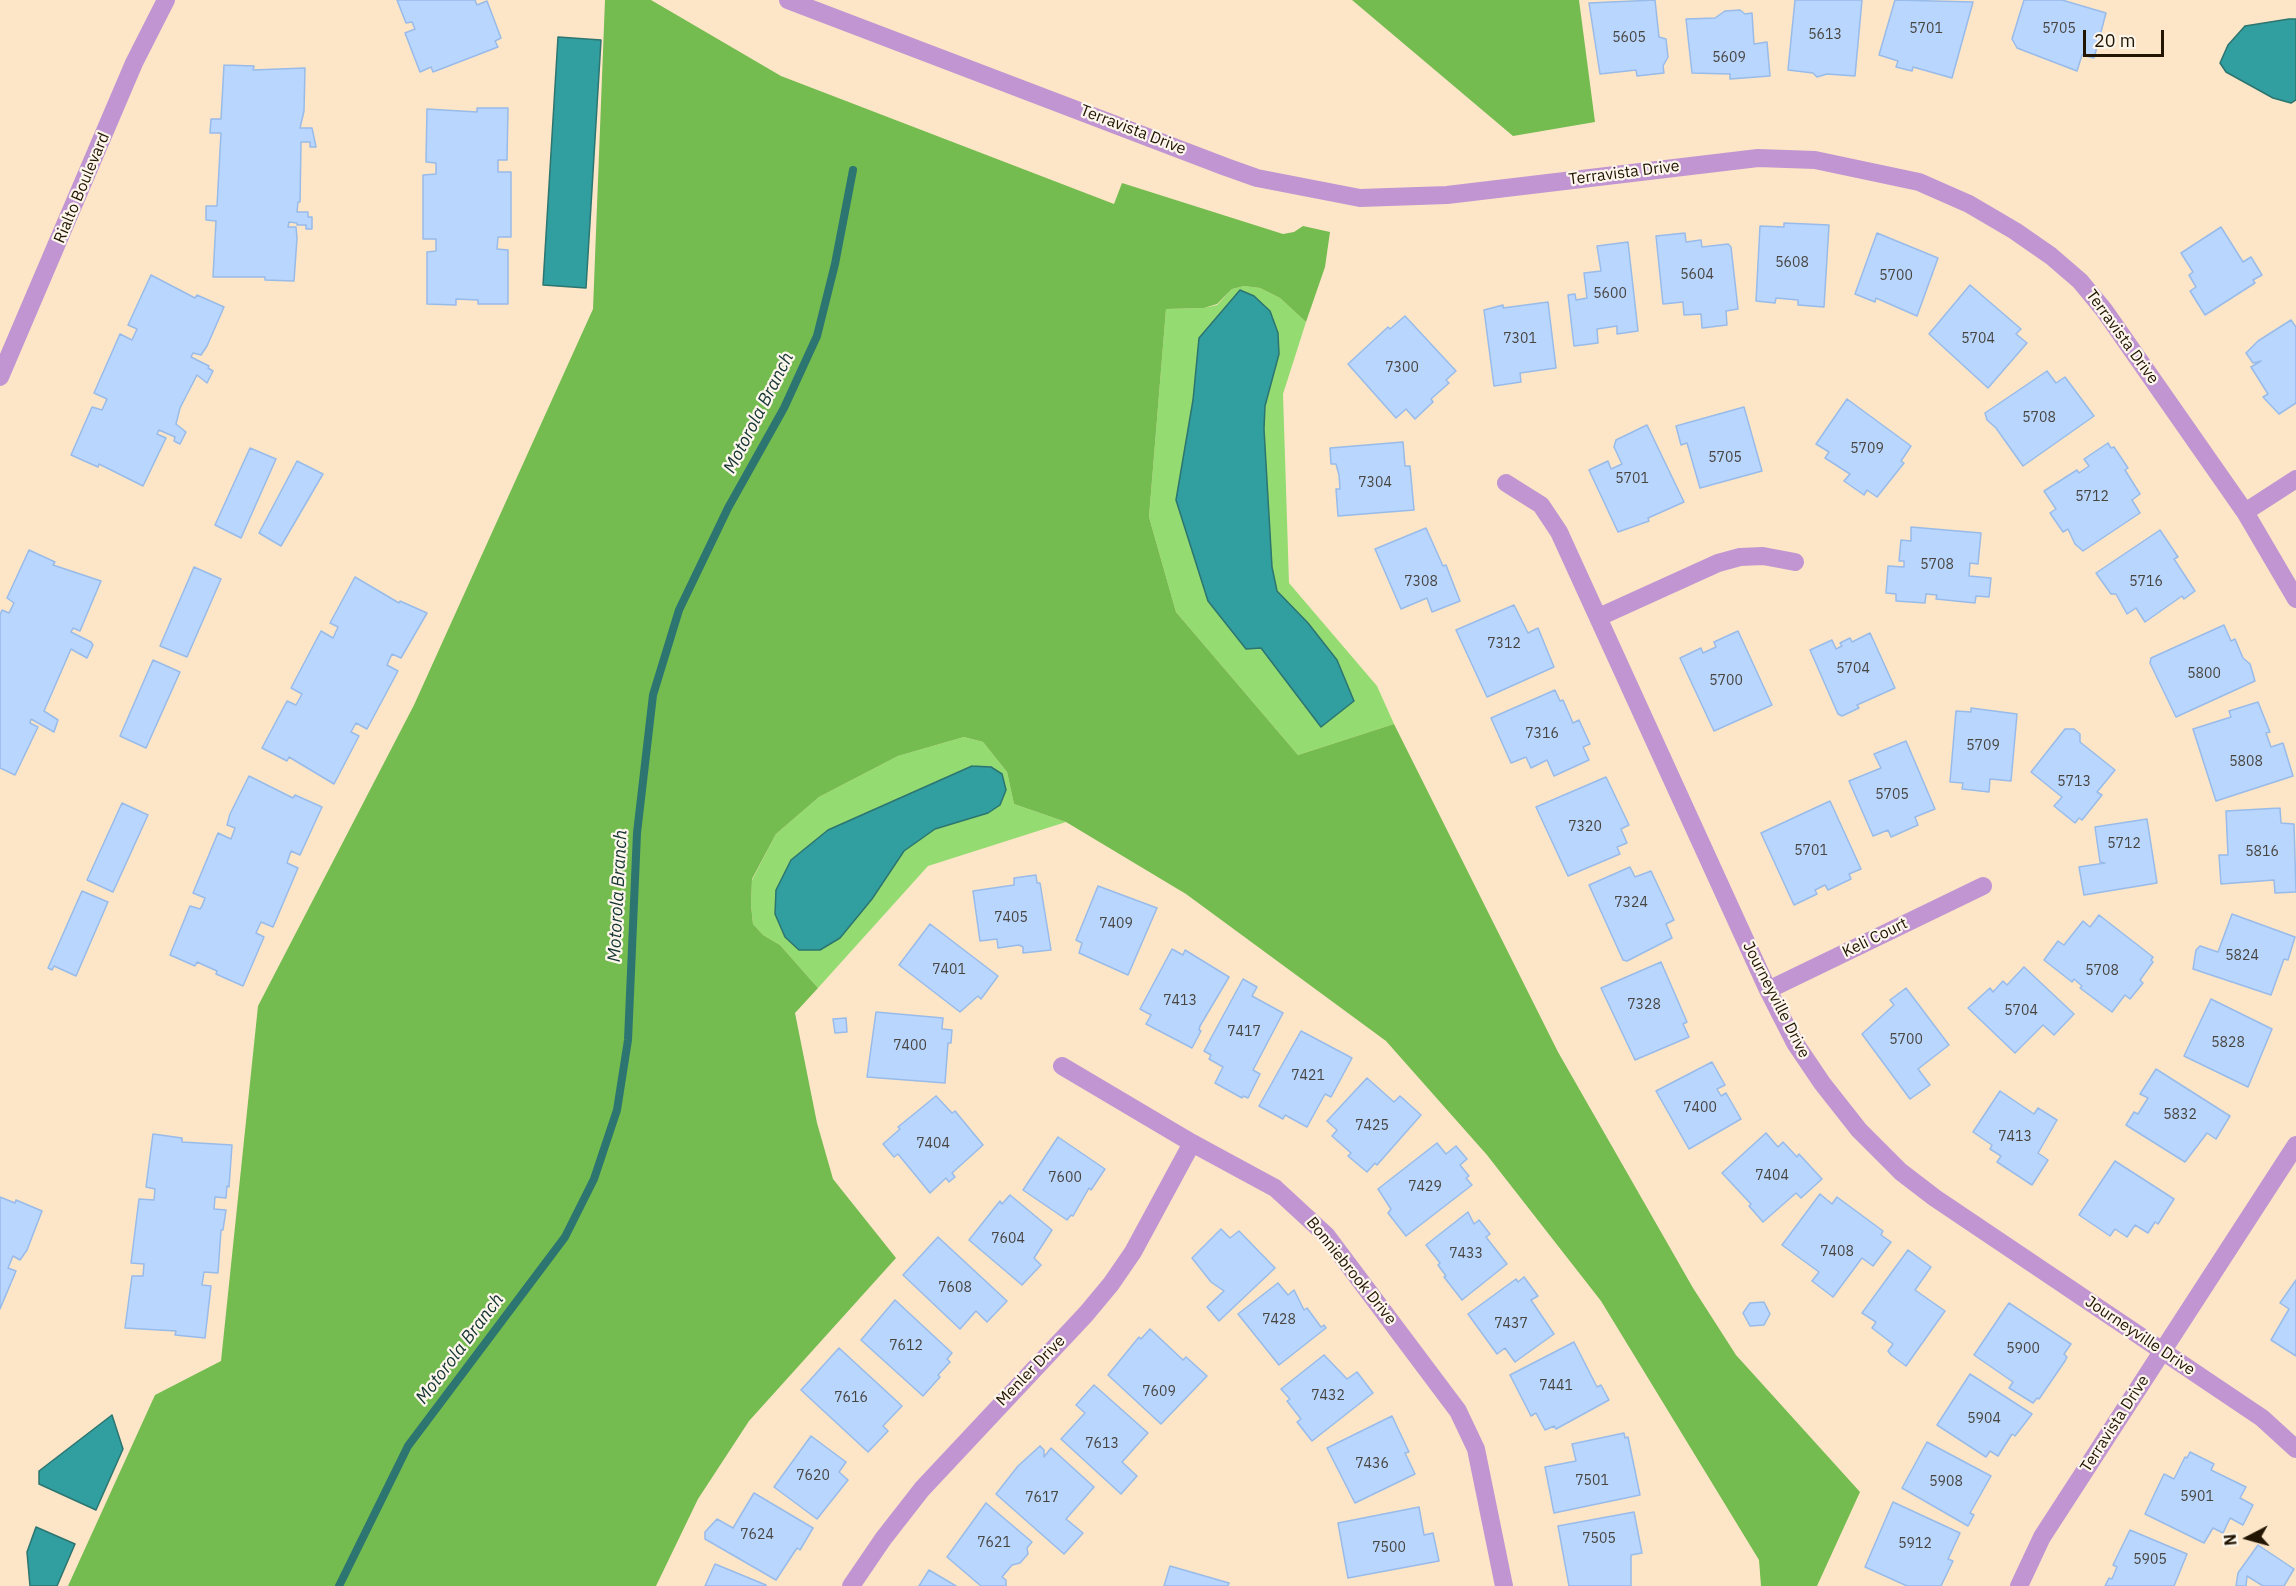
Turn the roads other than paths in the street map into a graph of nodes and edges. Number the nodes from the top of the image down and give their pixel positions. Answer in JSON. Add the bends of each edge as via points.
{"nodes":[{"id":1,"x":166,"y":0,"type":"edge"},
{"id":2,"x":788,"y":0,"type":"edge"},
{"id":3,"x":0,"y":377,"type":"edge"},
{"id":4,"x":2296,"y":479,"type":"edge"},
{"id":5,"x":1506,"y":483,"type":"dead end"},
{"id":6,"x":2245,"y":512,"type":"junction"},
{"id":7,"x":1795,"y":562,"type":"dead end"},
{"id":8,"x":2296,"y":599,"type":"edge"},
{"id":9,"x":1599,"y":617,"type":"junction"},
{"id":10,"x":1983,"y":886,"type":"dead end"},
{"id":11,"x":1768,"y":990,"type":"junction"},
{"id":12,"x":1062,"y":1066,"type":"dead end"},
{"id":13,"x":1192,"y":1143,"type":"junction"},
{"id":14,"x":2296,"y":1145,"type":"edge"},
{"id":15,"x":2163,"y":1350,"type":"junction"},
{"id":16,"x":2296,"y":1449,"type":"edge"},
{"id":17,"x":851,"y":1586,"type":"edge"},
{"id":18,"x":1504,"y":1586,"type":"edge"},
{"id":19,"x":2019,"y":1586,"type":"edge"}],
"edges":[{"from":1,"to":3,"type":"street","name":"Rialto Boulevard","via":[[134,63]]},
{"from":2,"to":6,"type":"street","name":"Terravista Drive","via":[[1257,178],[1360,198],[1447,195],[1758,158],[1815,160],[1919,182],[1970,204],[2015,231],[2080,281]]},
{"from":4,"to":6,"type":"street"},
{"from":5,"to":9,"type":"street","name":"Journeyville Drive","via":[[1541,505],[1559,532]]},
{"from":6,"to":8,"type":"street","name":"Terravista Drive"},
{"from":7,"to":9,"type":"street","via":[[1763,556],[1718,563]]},
{"from":9,"to":11,"type":"street","name":"Journeyville Drive"},
{"from":10,"to":11,"type":"street","name":"Keli Court"},
{"from":11,"to":15,"type":"street","name":"Journeyville Drive","via":[[1795,1043],[1822,1083],[1859,1130],[1901,1172],[1994,1240]]},
{"from":12,"to":13,"type":"street","name":"Bonniebrook Drive"},
{"from":13,"to":17,"type":"street","name":"Menler Drive","via":[[1133,1252],[1111,1284],[922,1489]]},
{"from":13,"to":18,"type":"street","name":"Bonniebrook Drive","via":[[1275,1188],[1301,1210],[1326,1235],[1439,1383],[1476,1449]]},
{"from":14,"to":15,"type":"street","name":"Terravista Drive"},
{"from":15,"to":16,"type":"street","name":"Journeyville Drive","via":[[2262,1418]]},
{"from":15,"to":19,"type":"street","name":"Terravista Drive","via":[[2042,1537]]}]}
